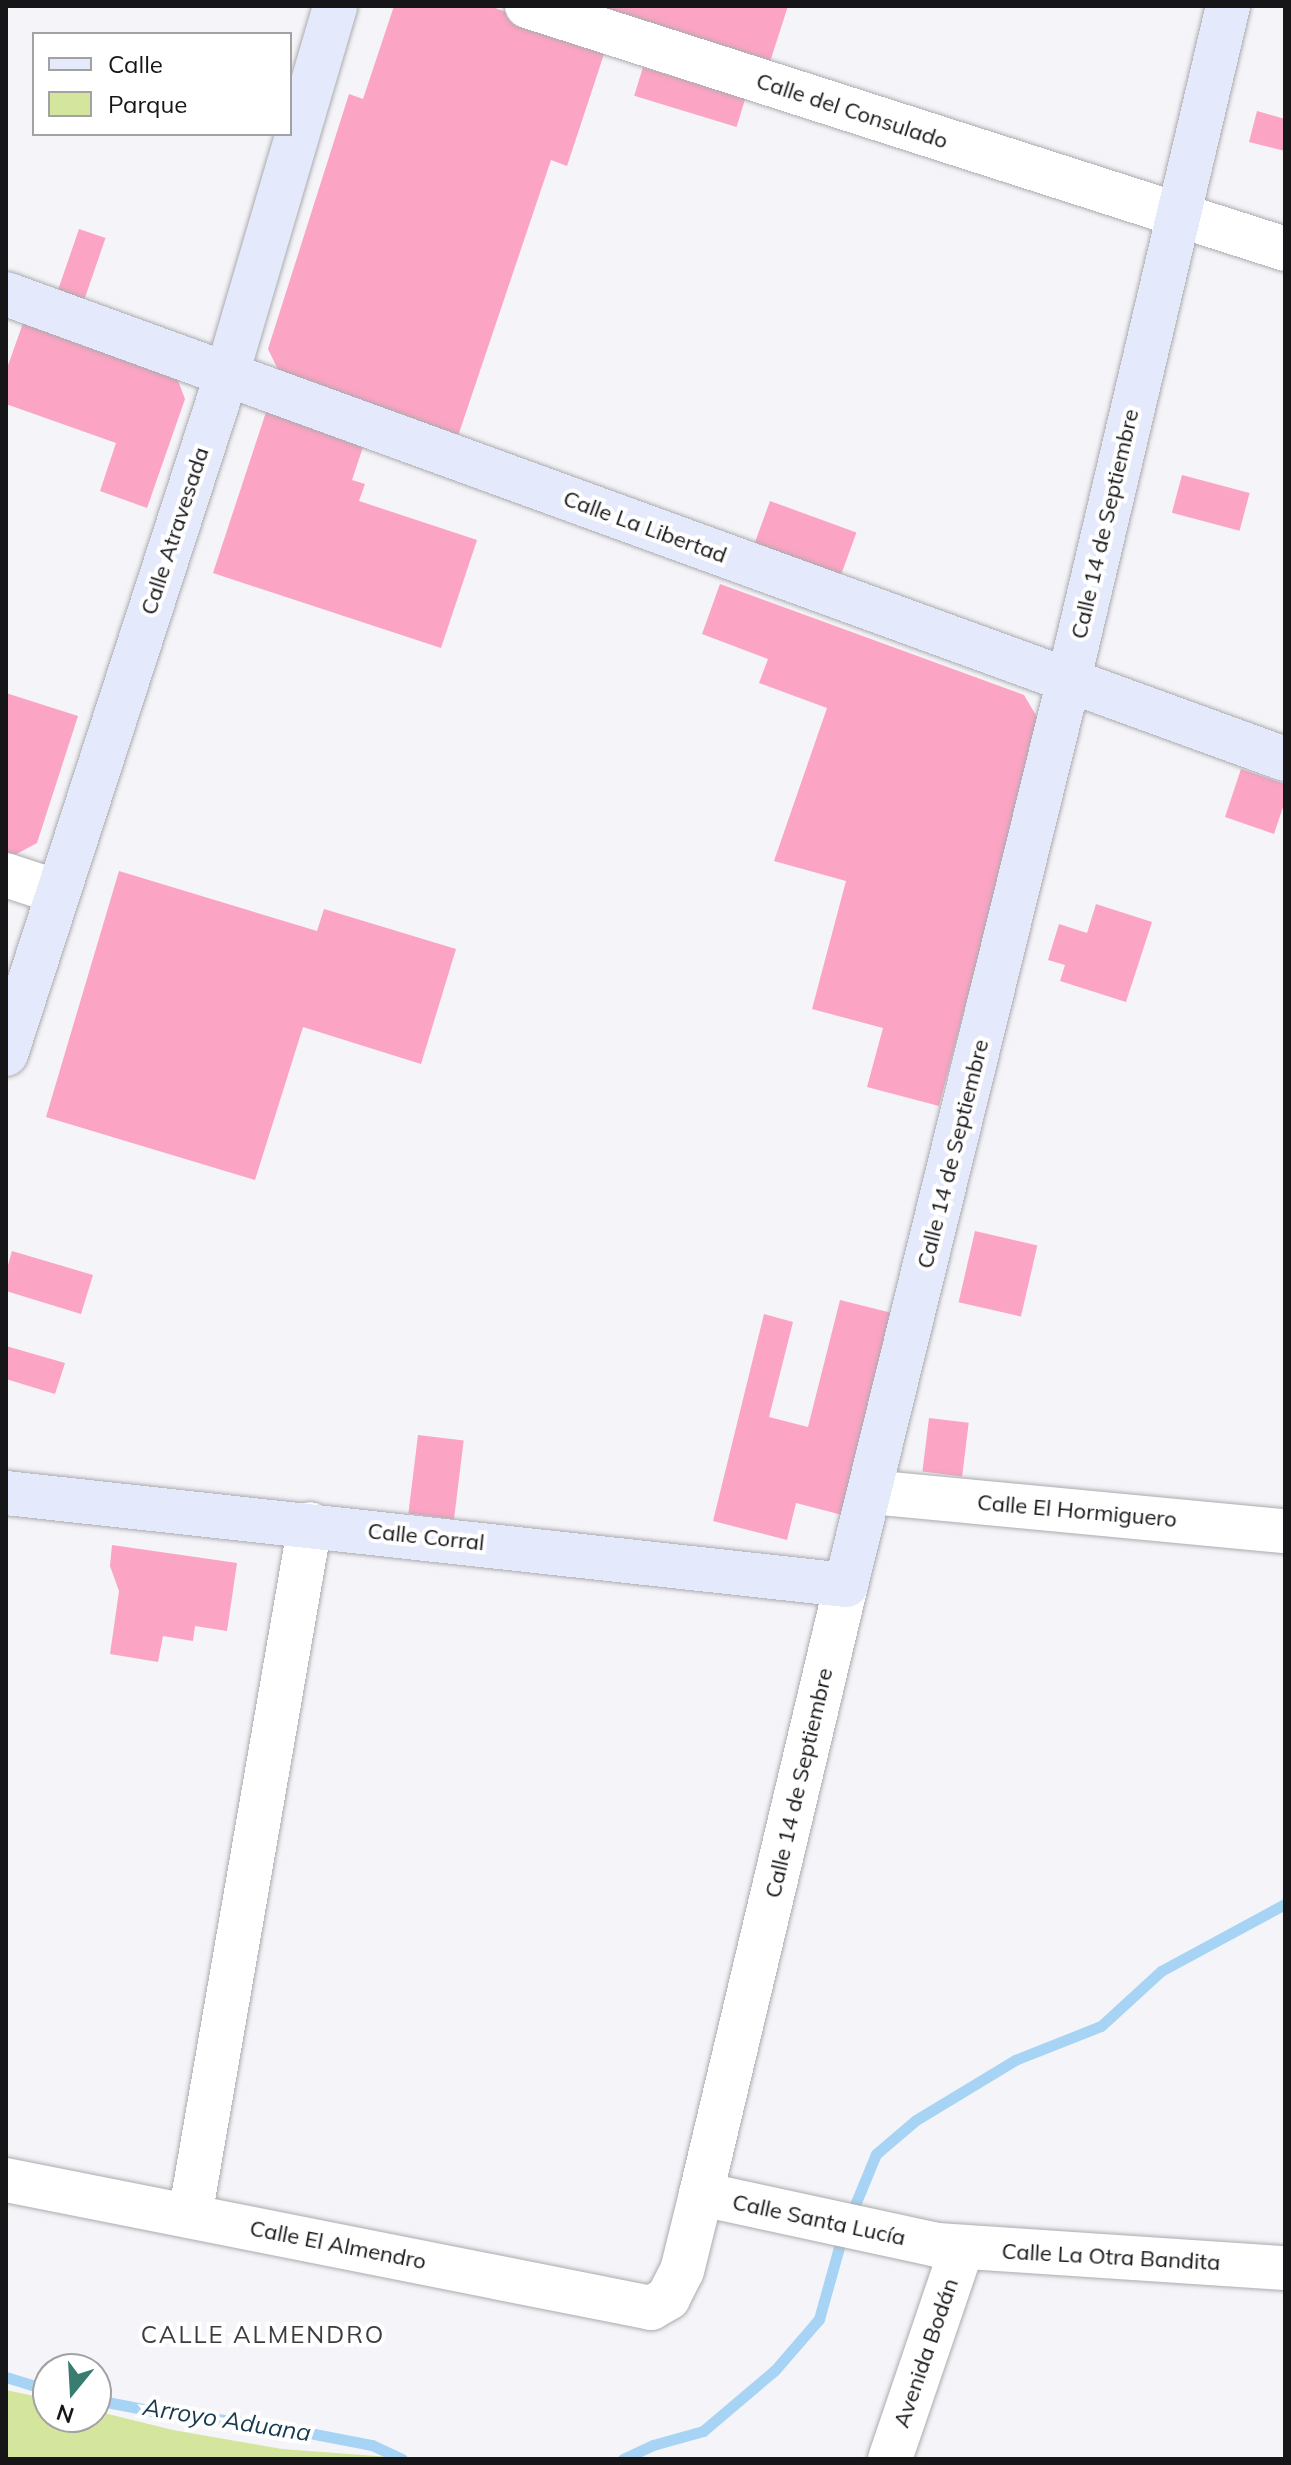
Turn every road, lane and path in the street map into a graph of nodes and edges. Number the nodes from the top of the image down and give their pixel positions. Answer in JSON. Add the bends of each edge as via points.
{"nodes":[{"id":1,"x":335,"y":6,"type":"edge"},
{"id":2,"x":527,"y":6,"type":"edge"},
{"id":3,"x":1228,"y":6,"type":"edge"},
{"id":4,"x":1177,"y":216,"type":"junction"},
{"id":5,"x":1285,"y":249,"type":"edge"},
{"id":6,"x":6,"y":294,"type":"edge"},
{"id":7,"x":227,"y":374,"type":"junction"},
{"id":8,"x":1068,"y":683,"type":"junction"},
{"id":9,"x":1285,"y":759,"type":"edge"},
{"id":10,"x":6,"y":875,"type":"edge"},
{"id":11,"x":57,"y":892,"type":"junction"},
{"id":12,"x":6,"y":1054,"type":"edge"},
{"id":13,"x":870,"y":1492,"type":"junction"},
{"id":14,"x":6,"y":1493,"type":"edge"},
{"id":15,"x":310,"y":1524,"type":"junction"},
{"id":16,"x":1285,"y":1531,"type":"edge"},
{"id":17,"x":846,"y":1585,"type":"junction"},
{"id":18,"x":6,"y":2180,"type":"edge"},
{"id":19,"x":701,"y":2194,"type":"junction"},
{"id":20,"x":190,"y":2216,"type":"junction"},
{"id":21,"x":949,"y":2247,"type":"junction"},
{"id":22,"x":1285,"y":2268,"type":"edge"},
{"id":23,"x":668,"y":2298,"type":"joint"},
{"id":24,"x":890,"y":2459,"type":"edge"}],
"edges":[{"from":1,"to":7,"type":"street","name":"Calle Atravesada"},
{"from":2,"to":4,"type":"street","name":"Calle del Consulado"},
{"from":3,"to":4,"type":"street","name":"Calle 14 de Septiembre"},
{"from":4,"to":5,"type":"street","name":"Calle del Consulado"},
{"from":4,"to":8,"type":"street","name":"Calle 14 de Septiembre"},
{"from":6,"to":7,"type":"street","name":"Calle La Libertad"},
{"from":7,"to":8,"type":"street","name":"Calle La Libertad"},
{"from":7,"to":11,"type":"street","name":"Calle Atravesada"},
{"from":8,"to":9,"type":"street","name":"Calle La Libertad"},
{"from":8,"to":13,"type":"street","name":"Calle 14 de Septiembre"},
{"from":10,"to":11,"type":"street"},
{"from":11,"to":12,"type":"street","name":"Calle Atravesada"},
{"from":13,"to":16,"type":"street","name":"Calle El Hormiguero"},
{"from":13,"to":17,"type":"street","name":"Calle 14 de Septiembre"},
{"from":14,"to":15,"type":"street","name":"Calle Corral"},
{"from":15,"to":17,"type":"street","name":"Calle Corral"},
{"from":15,"to":20,"type":"street"},
{"from":17,"to":19,"type":"street","name":"Calle 14 de Septiembre"},
{"from":18,"to":20,"type":"street","name":"Calle El Almendro"},
{"from":19,"to":21,"type":"street","name":"Calle Santa Lucía"},
{"from":19,"to":23,"type":"street","name":"Calle 14 de Septiembre","via":[[682,2271]]},
{"from":20,"to":23,"type":"street","name":"Calle El Almendro","via":[[651,2308]]},
{"from":21,"to":22,"type":"street","name":"Calle La Otra Bandita"},
{"from":21,"to":24,"type":"street","name":"Avenida Bodán"}]}
